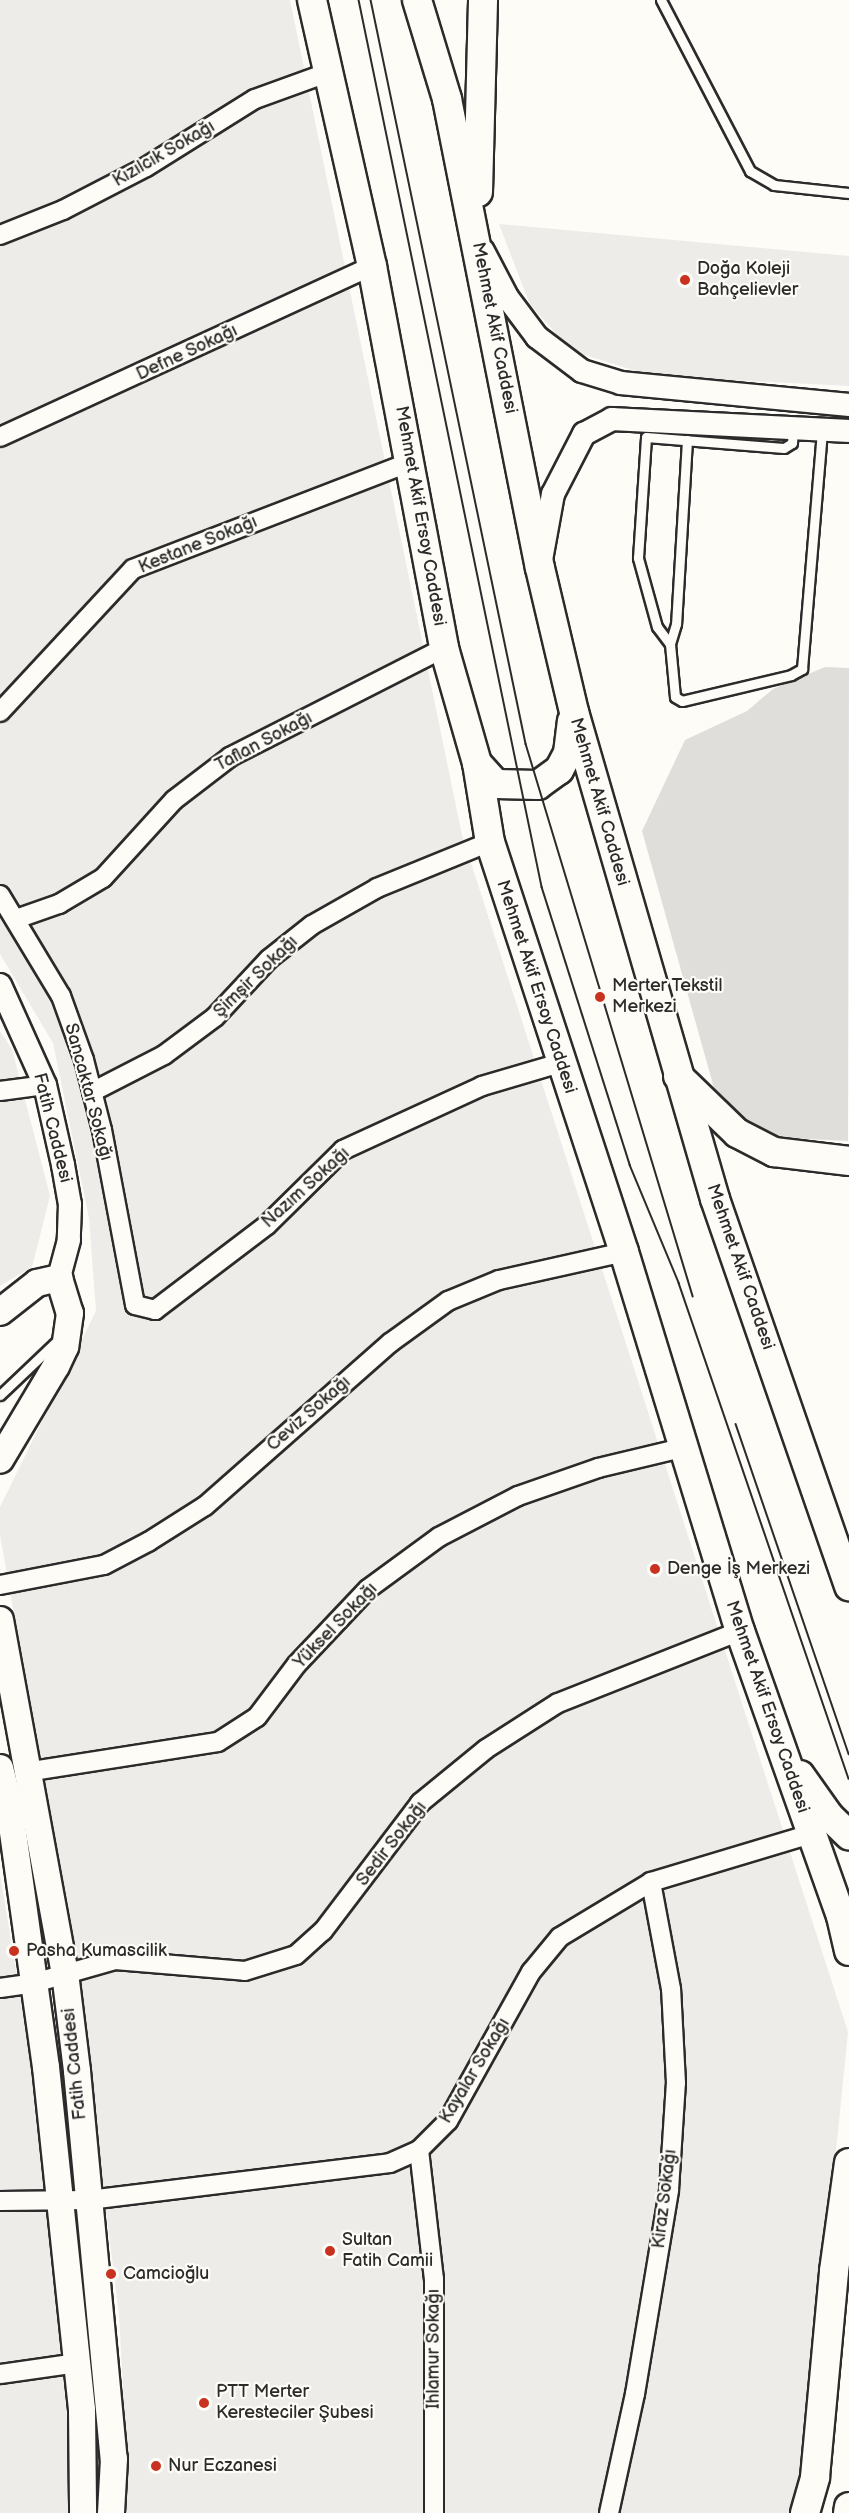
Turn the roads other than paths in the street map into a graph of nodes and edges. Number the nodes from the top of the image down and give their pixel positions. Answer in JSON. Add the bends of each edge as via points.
{"nodes":[{"id":1,"x":312,"y":0,"type":"edge"},
{"id":2,"x":417,"y":0,"type":"edge"},
{"id":3,"x":483,"y":0,"type":"edge"},
{"id":4,"x":662,"y":0,"type":"edge"},
{"id":5,"x":327,"y":73,"type":"junction"},
{"id":6,"x":849,"y":193,"type":"edge"},
{"id":7,"x":0,"y":236,"type":"edge"},
{"id":8,"x":477,"y":239,"type":"junction"},
{"id":9,"x":372,"y":266,"type":"junction"},
{"id":10,"x":849,"y":405,"type":"edge"},
{"id":11,"x":794,"y":427,"type":"junction"},
{"id":12,"x":822,"y":429,"type":"junction"},
{"id":13,"x":849,"y":431,"type":"edge"},
{"id":14,"x":0,"y":437,"type":"edge"},
{"id":15,"x":687,"y":440,"type":"junction"},
{"id":16,"x":410,"y":462,"type":"junction"},
{"id":17,"x":540,"y":568,"type":"junction"},
{"id":18,"x":670,"y":644,"type":"junction"},
{"id":19,"x":444,"y":648,"type":"junction"},
{"id":20,"x":0,"y":712,"type":"edge"},
{"id":21,"x":574,"y":712,"type":"junction"},
{"id":22,"x":477,"y":763,"type":"junction"},
{"id":23,"x":490,"y":842,"type":"junction"},
{"id":24,"x":0,"y":895,"type":"edge"},
{"id":25,"x":16,"y":919,"type":"junction"},
{"id":26,"x":0,"y":985,"type":"edge"},
{"id":27,"x":560,"y":1063,"type":"junction"},
{"id":28,"x":677,"y":1075,"type":"junction"},
{"id":29,"x":45,"y":1085,"type":"junction"},
{"id":30,"x":0,"y":1090,"type":"edge"},
{"id":31,"x":92,"y":1092,"type":"junction"},
{"id":32,"x":849,"y":1161,"type":"edge"},
{"id":33,"x":624,"y":1252,"type":"junction"},
{"id":34,"x":60,"y":1278,"type":"junction"},
{"id":35,"x":135,"y":1305,"type":"joint"},
{"id":36,"x":0,"y":1312,"type":"edge"},
{"id":37,"x":68,"y":1328,"type":"junction"},
{"id":38,"x":0,"y":1395,"type":"edge"},
{"id":39,"x":682,"y":1448,"type":"junction"},
{"id":40,"x":0,"y":1460,"type":"edge"},
{"id":41,"x":0,"y":1585,"type":"edge"},
{"id":42,"x":849,"y":1586,"type":"edge"},
{"id":43,"x":0,"y":1620,"type":"edge"},
{"id":44,"x":740,"y":1631,"type":"junction"},
{"id":45,"x":780,"y":1746,"type":"junction"},
{"id":46,"x":26,"y":1772,"type":"junction"},
{"id":47,"x":1,"y":1780,"type":"edge"},
{"id":48,"x":811,"y":1834,"type":"junction"},
{"id":49,"x":849,"y":1835,"type":"edge"},
{"id":50,"x":651,"y":1882,"type":"junction"},
{"id":51,"x":849,"y":1951,"type":"edge"},
{"id":52,"x":65,"y":1973,"type":"junction"},
{"id":53,"x":34,"y":1983,"type":"junction"},
{"id":54,"x":0,"y":1988,"type":"edge"},
{"id":55,"x":419,"y":2150,"type":"junction"},
{"id":56,"x":849,"y":2163,"type":"edge"},
{"id":57,"x":89,"y":2200,"type":"junction"},
{"id":58,"x":0,"y":2201,"type":"edge"},
{"id":59,"x":59,"y":2203,"type":"junction"},
{"id":60,"x":77,"y":2363,"type":"junction"},
{"id":61,"x":0,"y":2374,"type":"edge"},
{"id":62,"x":849,"y":2507,"type":"edge"},
{"id":63,"x":83,"y":2513,"type":"edge"},
{"id":64,"x":111,"y":2513,"type":"edge"},
{"id":65,"x":434,"y":2513,"type":"edge"},
{"id":66,"x":609,"y":2513,"type":"edge"},
{"id":67,"x":805,"y":2513,"type":"edge"},
{"id":68,"x":848,"y":2513,"type":"edge"}],
"edges":[{"from":1,"to":5,"type":"main road","name":"Mehmet Akif Ersoy Caddesi"},
{"from":2,"to":8,"type":"main road","name":"Mehmet Akif Caddesi","via":[[447,99]]},
{"from":3,"to":8,"type":"main road"},
{"from":4,"to":6,"type":"lane","via":[[750,171],[774,185]]},
{"from":5,"to":7,"type":"street","name":"Kızılcık Sokağı","via":[[255,99],[146,167],[63,210]]},
{"from":5,"to":9,"type":"main road","name":"Mehmet Akif Ersoy Caddesi"},
{"from":8,"to":10,"type":"street","via":[[507,297],[537,337],[582,371],[621,383]]},
{"from":8,"to":17,"type":"main road","name":"Mehmet Akif Caddesi"},
{"from":9,"to":14,"type":"street","name":"Defne Sokağı"},
{"from":9,"to":16,"type":"main road","name":"Mehmet Akif Ersoy Caddesi"},
{"from":11,"to":12,"type":"street"},
{"from":11,"to":15,"type":"lane","via":[[792,443],[784,448]]},
{"from":11,"to":17,"type":"street","via":[[612,419],[584,434],[553,494]]},
{"from":12,"to":13,"type":"street"},
{"from":12,"to":18,"type":"lane","via":[[802,669],[682,701],[675,698]]},
{"from":15,"to":18,"type":"lane","via":[[676,624]]},
{"from":15,"to":18,"type":"lane","via":[[646,436],[638,558],[657,627]]},
{"from":16,"to":19,"type":"main road","name":"Mehmet Akif Ersoy Caddesi"},
{"from":16,"to":20,"type":"street","name":"Kestane Sokağı","via":[[133,569]]},
{"from":17,"to":21,"type":"main road","name":"Mehmet Akif Caddesi"},
{"from":19,"to":22,"type":"main road","name":"Mehmet Akif Ersoy Caddesi"},
{"from":19,"to":25,"type":"street","name":"Taflan Sokağı","via":[[230,757],[174,800],[103,878],[59,904]]},
{"from":21,"to":22,"type":"main road","via":[[568,753],[559,770],[538,785],[496,784]]},
{"from":21,"to":28,"type":"main road","name":"Mehmet Akif Caddesi"},
{"from":22,"to":23,"type":"main road","name":"Mehmet Akif Ersoy Caddesi"},
{"from":23,"to":27,"type":"main road","name":"Mehmet Akif Ersoy Caddesi"},
{"from":23,"to":31,"type":"street","name":"Şimşir Sokağı","via":[[377,888],[312,925],[269,959],[215,1017],[165,1055]]},
{"from":24,"to":25,"type":"street","name":"Sancaktar Sokağı"},
{"from":25,"to":31,"type":"street","name":"Sancaktar Sokağı","via":[[61,996]]},
{"from":26,"to":29,"type":"street","name":"Fatih Caddesi"},
{"from":27,"to":33,"type":"main road","name":"Mehmet Akif Ersoy Caddesi"},
{"from":27,"to":35,"type":"street","name":"Nazım Sokağı","via":[[482,1086],[343,1150],[267,1225],[155,1310]]},
{"from":28,"to":32,"type":"main road","via":[[737,1133],[774,1152]]},
{"from":28,"to":42,"type":"main road","name":"Mehmet Akif Caddesi","via":[[715,1199]]},
{"from":29,"to":30,"type":"street"},
{"from":29,"to":34,"type":"street","name":"Fatih Caddesi","via":[[70,1204],[69,1240]]},
{"from":31,"to":35,"type":"street","name":"Sancaktar Sokağı"},
{"from":33,"to":39,"type":"main road","name":"Mehmet Akif Ersoy Caddesi"},
{"from":33,"to":41,"type":"street","name":"Ceviz Sokağı","via":[[499,1280],[448,1301],[390,1343],[205,1506],[104,1565]]},
{"from":34,"to":36,"type":"main road","via":[[37,1283]]},
{"from":34,"to":37,"type":"main road","name":"Fatih Caddesi","via":[[70,1313]]},
{"from":37,"to":38,"type":"lane"},
{"from":37,"to":40,"type":"main road","name":"Fatih Caddesi","via":[[57,1366]]},
{"from":39,"to":44,"type":"main road","name":"Mehmet Akif Ersoy Caddesi"},
{"from":39,"to":46,"type":"street","name":"Yüksel Sokağı","via":[[598,1467],[518,1496],[439,1538],[368,1589],[297,1664],[257,1717],[218,1742]]},
{"from":43,"to":46,"type":"main road","name":"Fatih Caddesi"},
{"from":44,"to":45,"type":"main road","name":"Mehmet Akif Ersoy Caddesi"},
{"from":44,"to":52,"type":"street","name":"Sedir Sokağı","via":[[558,1702],[486,1749],[420,1803],[323,1932],[296,1955],[244,1971],[115,1960]]},
{"from":45,"to":48,"type":"main road","name":"Mehmet Akif Ersoy Caddesi"},
{"from":45,"to":49,"type":"main road","via":[[829,1816]]},
{"from":46,"to":52,"type":"main road","name":"Fatih Caddesi"},
{"from":47,"to":53,"type":"main road","name":"Fatih Caddesi"},
{"from":48,"to":50,"type":"street","name":"Kayalar Sokağı"},
{"from":48,"to":51,"type":"main road","name":"Mehmet Akif Ersoy Caddesi"},
{"from":50,"to":55,"type":"street","name":"Kayalar Sokağı","via":[[560,1937],[531,1972],[448,2121]]},
{"from":50,"to":66,"type":"street","name":"Kiraz Sokağı","via":[[671,1989],[676,2083],[667,2202],[635,2394]]},
{"from":52,"to":53,"type":"street","name":"Sedir Sokağı"},
{"from":52,"to":57,"type":"main road","name":"Fatih Caddesi"},
{"from":53,"to":54,"type":"street","name":"Sedir Sokağı"},
{"from":53,"to":59,"type":"main road","name":"Fatih Caddesi"},
{"from":55,"to":57,"type":"street","name":"Kayalar Sokağı","via":[[390,2163]]},
{"from":55,"to":65,"type":"street","name":"Ihlamur Sokağı","via":[[434,2279]]},
{"from":56,"to":67,"type":"main road","via":[[834,2271],[815,2477]]},
{"from":57,"to":59,"type":"street","name":"Kayalar Sokağı"},
{"from":57,"to":64,"type":"main road","name":"Fatih Caddesi","via":[[114,2459]]},
{"from":58,"to":59,"type":"street","name":"Kayalar Sokağı"},
{"from":59,"to":60,"type":"main road","name":"Fatih Caddesi"},
{"from":60,"to":61,"type":"street"},
{"from":60,"to":63,"type":"main road","name":"Fatih Caddesi","via":[[86,2496]]},
{"from":62,"to":68,"type":"main road"}]}
